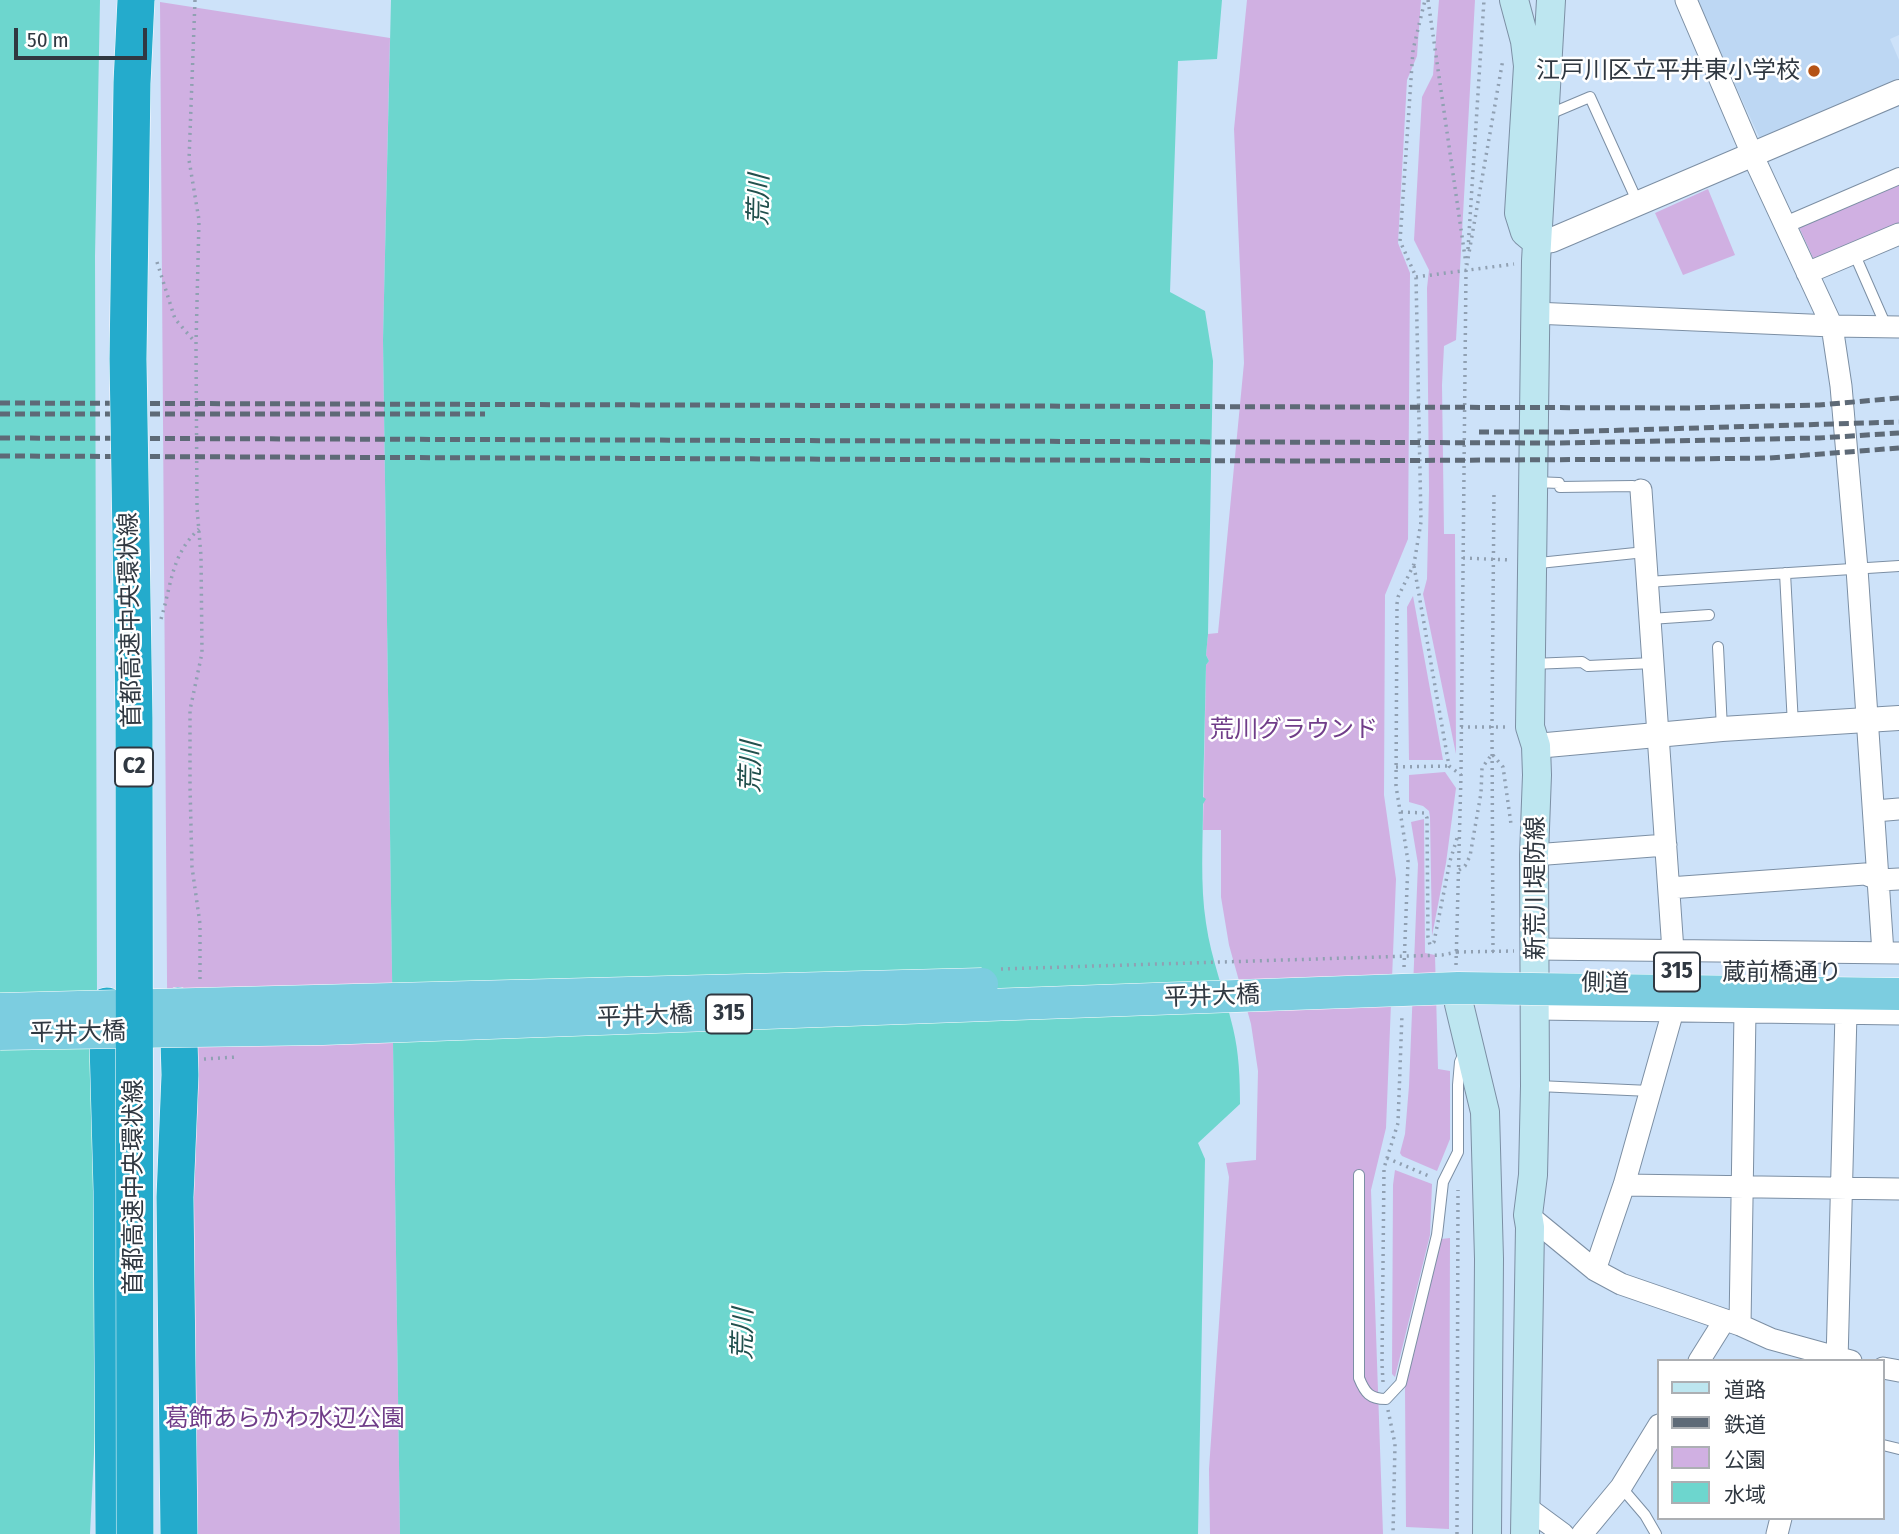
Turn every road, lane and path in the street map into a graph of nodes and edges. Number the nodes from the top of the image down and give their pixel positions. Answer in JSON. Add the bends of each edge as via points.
{"nodes":[{"id":1,"x":136,"y":0,"type":"edge"},
{"id":2,"x":160,"y":0,"type":"edge"},
{"id":3,"x":195,"y":0,"type":"edge"},
{"id":4,"x":1427,"y":0,"type":"edge"},
{"id":5,"x":1485,"y":0,"type":"edge"},
{"id":6,"x":1514,"y":0,"type":"edge"},
{"id":7,"x":1552,"y":0,"type":"edge"},
{"id":8,"x":1686,"y":0,"type":"edge"},
{"id":9,"x":1504,"y":52,"type":"dead end"},
{"id":10,"x":1899,"y":92,"type":"edge"},
{"id":11,"x":1545,"y":116,"type":"junction"},
{"id":12,"x":1752,"y":154,"type":"junction"},
{"id":13,"x":1899,"y":177,"type":"edge"},
{"id":14,"x":1638,"y":203,"type":"junction"},
{"id":15,"x":1785,"y":225,"type":"junction"},
{"id":16,"x":1899,"y":234,"type":"edge"},
{"id":17,"x":1537,"y":251,"type":"junction"},
{"id":18,"x":1854,"y":253,"type":"junction"},
{"id":19,"x":155,"y":254,"type":"dead end"},
{"id":20,"x":1466,"y":270,"type":"junction"},
{"id":21,"x":1807,"y":273,"type":"junction"},
{"id":22,"x":1416,"y":277,"type":"junction"},
{"id":23,"x":1534,"y":313,"type":"junction"},
{"id":24,"x":1832,"y":326,"type":"junction"},
{"id":25,"x":1892,"y":327,"type":"edge"},
{"id":26,"x":196,"y":344,"type":"junction"},
{"id":27,"x":1532,"y":482,"type":"junction"},
{"id":28,"x":1494,"y":490,"type":"dead end"},
{"id":29,"x":1641,"y":490,"type":"joint"},
{"id":30,"x":200,"y":528,"type":"junction"},
{"id":31,"x":1646,"y":552,"type":"junction"},
{"id":32,"x":1463,"y":558,"type":"junction"},
{"id":33,"x":1492,"y":559,"type":"junction"},
{"id":34,"x":1530,"y":560,"type":"junction"},
{"id":35,"x":1414,"y":564,"type":"junction"},
{"id":36,"x":1899,"y":566,"type":"edge"},
{"id":37,"x":1857,"y":569,"type":"junction"},
{"id":38,"x":1785,"y":573,"type":"junction"},
{"id":39,"x":1647,"y":582,"type":"junction"},
{"id":40,"x":1709,"y":615,"type":"dead end"},
{"id":41,"x":1650,"y":619,"type":"junction"},
{"id":42,"x":158,"y":629,"type":"dead end"},
{"id":43,"x":1718,"y":647,"type":"dead end"},
{"id":44,"x":1653,"y":663,"type":"junction"},
{"id":45,"x":1530,"y":664,"type":"junction"},
{"id":46,"x":1899,"y":719,"type":"edge"},
{"id":47,"x":1866,"y":721,"type":"junction"},
{"id":48,"x":1793,"y":725,"type":"junction"},
{"id":49,"x":1461,"y":727,"type":"junction"},
{"id":50,"x":1492,"y":727,"type":"junction"},
{"id":51,"x":1722,"y":729,"type":"junction"},
{"id":52,"x":1658,"y":736,"type":"junction"},
{"id":53,"x":1536,"y":746,"type":"junction"},
{"id":54,"x":1492,"y":754,"type":"junction"},
{"id":55,"x":1449,"y":766,"type":"junction"},
{"id":56,"x":1396,"y":767,"type":"junction"},
{"id":57,"x":1461,"y":775,"type":"junction"},
{"id":58,"x":1899,"y":809,"type":"edge"},
{"id":59,"x":1875,"y":811,"type":"junction"},
{"id":60,"x":1401,"y":812,"type":"junction"},
{"id":61,"x":1459,"y":830,"type":"junction"},
{"id":62,"x":1513,"y":835,"type":"dead end"},
{"id":63,"x":1666,"y":845,"type":"junction"},
{"id":64,"x":1534,"y":855,"type":"junction"},
{"id":65,"x":1459,"y":871,"type":"junction"},
{"id":66,"x":1889,"y":879,"type":"edge"},
{"id":67,"x":1669,"y":888,"type":"junction"},
{"id":68,"x":200,"y":924,"type":"dead end"},
{"id":69,"x":1535,"y":949,"type":"junction"},
{"id":70,"x":1673,"y":951,"type":"junction"},
{"id":71,"x":1493,"y":952,"type":"junction"},
{"id":72,"x":1500,"y":952,"type":"dead end"},
{"id":73,"x":1894,"y":960,"type":"edge"},
{"id":74,"x":1457,"y":970,"type":"junction"},
{"id":75,"x":1403,"y":971,"type":"dead end"},
{"id":76,"x":1899,"y":994,"type":"edge"},
{"id":77,"x":0,"y":1009,"type":"edge"},
{"id":78,"x":1536,"y":1009,"type":"junction"},
{"id":79,"x":1673,"y":1011,"type":"junction"},
{"id":80,"x":1745,"y":1012,"type":"junction"},
{"id":81,"x":1402,"y":1013,"type":"dead end"},
{"id":82,"x":1846,"y":1013,"type":"junction"},
{"id":83,"x":1899,"y":1014,"type":"edge"},
{"id":84,"x":108,"y":1019,"type":"junction"},
{"id":85,"x":178,"y":1019,"type":"junction"},
{"id":86,"x":0,"y":1034,"type":"edge"},
{"id":87,"x":1468,"y":1042,"type":"junction"},
{"id":88,"x":1535,"y":1086,"type":"junction"},
{"id":89,"x":1650,"y":1091,"type":"junction"},
{"id":90,"x":1387,"y":1158,"type":"junction"},
{"id":91,"x":1359,"y":1175,"type":"dead end"},
{"id":92,"x":1443,"y":1182,"type":"junction"},
{"id":93,"x":1624,"y":1185,"type":"junction"},
{"id":94,"x":1743,"y":1188,"type":"junction"},
{"id":95,"x":1842,"y":1189,"type":"junction"},
{"id":96,"x":1899,"y":1189,"type":"edge"},
{"id":97,"x":1457,"y":1215,"type":"dead end"},
{"id":98,"x":1528,"y":1215,"type":"junction"},
{"id":99,"x":1457,"y":1227,"type":"junction"},
{"id":100,"x":1465,"y":1228,"type":"dead end"},
{"id":101,"x":1595,"y":1270,"type":"junction"},
{"id":102,"x":1732,"y":1323,"type":"junction"},
{"id":103,"x":1802,"y":1355,"type":"edge"},
{"id":104,"x":1701,"y":1359,"type":"edge"},
{"id":105,"x":1834,"y":1359,"type":"edge"},
{"id":106,"x":1842,"y":1359,"type":"edge"},
{"id":107,"x":1386,"y":1399,"type":"junction"},
{"id":108,"x":1658,"y":1427,"type":"edge"},
{"id":109,"x":1621,"y":1487,"type":"junction"},
{"id":110,"x":1456,"y":1505,"type":"junction"},
{"id":111,"x":1464,"y":1505,"type":"dead end"},
{"id":112,"x":1525,"y":1506,"type":"junction"},
{"id":113,"x":114,"y":1534,"type":"edge"},
{"id":114,"x":135,"y":1534,"type":"edge"},
{"id":115,"x":158,"y":1534,"type":"edge"},
{"id":116,"x":179,"y":1534,"type":"edge"},
{"id":117,"x":1393,"y":1534,"type":"edge"},
{"id":118,"x":1457,"y":1534,"type":"edge"},
{"id":119,"x":1487,"y":1534,"type":"edge"},
{"id":120,"x":1525,"y":1534,"type":"edge"},
{"id":121,"x":1563,"y":1534,"type":"edge"},
{"id":122,"x":1582,"y":1534,"type":"edge"},
{"id":123,"x":1656,"y":1534,"type":"edge"}],
"edges":[{"from":1,"to":114,"type":"highway","name":"首都高速中央環状線","number":"C2","bridge":true,"via":[[128,359],[134,718]]},
{"from":2,"to":115,"type":"highway","name":"首都高速中央環状線","number":"C2","bridge":true,"via":[[153,362]]},
{"from":3,"to":26,"type":"path","via":[[189,160],[199,220]]},
{"from":4,"to":20,"type":"path"},
{"from":4,"to":22,"type":"path","via":[[1413,50],[1400,241]]},
{"from":5,"to":20,"type":"path"},
{"from":6,"to":17,"type":"main road","via":[[1528,66],[1519,213]]},
{"from":7,"to":11,"type":"main road","name":"新荒川堤防線"},
{"from":8,"to":12,"type":"street"},
{"from":9,"to":20,"type":"path"},
{"from":10,"to":12,"type":"street"},
{"from":11,"to":14,"type":"lane","via":[[1590,97]]},
{"from":11,"to":17,"type":"main road","name":"新荒川堤防線"},
{"from":12,"to":14,"type":"street"},
{"from":12,"to":15,"type":"street"},
{"from":13,"to":15,"type":"street"},
{"from":14,"to":17,"type":"street"},
{"from":15,"to":21,"type":"street"},
{"from":16,"to":18,"type":"street"},
{"from":17,"to":20,"type":"path"},
{"from":17,"to":23,"type":"main road","name":"新荒川堤防線"},
{"from":18,"to":21,"type":"street"},
{"from":18,"to":25,"type":"lane"},
{"from":19,"to":26,"type":"path","via":[[175,319]]},
{"from":20,"to":22,"type":"path"},
{"from":20,"to":32,"type":"path"},
{"from":21,"to":24,"type":"street"},
{"from":22,"to":35,"type":"path","via":[[1421,522]]},
{"from":23,"to":24,"type":"street"},
{"from":23,"to":27,"type":"main road","name":"新荒川堤防線"},
{"from":24,"to":25,"type":"street"},
{"from":24,"to":37,"type":"street"},
{"from":26,"to":30,"type":"path"},
{"from":27,"to":29,"type":"lane"},
{"from":27,"to":34,"type":"main road","name":"新荒川堤防線"},
{"from":28,"to":33,"type":"path"},
{"from":29,"to":31,"type":"street"},
{"from":30,"to":42,"type":"path","via":[[177,557]]},
{"from":30,"to":68,"type":"path","via":[[202,653],[190,710],[192,867]]},
{"from":31,"to":34,"type":"lane","via":[[1539,563]]},
{"from":31,"to":39,"type":"street"},
{"from":32,"to":33,"type":"path"},
{"from":32,"to":49,"type":"path"},
{"from":33,"to":34,"type":"path"},
{"from":33,"to":50,"type":"path"},
{"from":34,"to":45,"type":"main road","name":"新荒川堤防線"},
{"from":35,"to":55,"type":"path"},
{"from":35,"to":56,"type":"path","via":[[1397,604]]},
{"from":36,"to":37,"type":"lane"},
{"from":37,"to":38,"type":"lane"},
{"from":37,"to":47,"type":"street"},
{"from":38,"to":39,"type":"lane"},
{"from":38,"to":48,"type":"lane"},
{"from":39,"to":41,"type":"street"},
{"from":40,"to":41,"type":"lane"},
{"from":41,"to":44,"type":"street"},
{"from":43,"to":51,"type":"lane"},
{"from":44,"to":45,"type":"lane"},
{"from":44,"to":52,"type":"street"},
{"from":45,"to":53,"type":"main road","name":"新荒川堤防線","via":[[1530,727]]},
{"from":46,"to":47,"type":"street"},
{"from":47,"to":48,"type":"street"},
{"from":47,"to":59,"type":"street"},
{"from":48,"to":51,"type":"street"},
{"from":49,"to":50,"type":"path"},
{"from":49,"to":57,"type":"path"},
{"from":50,"to":54,"type":"path"},
{"from":51,"to":52,"type":"street"},
{"from":52,"to":53,"type":"street"},
{"from":52,"to":63,"type":"street"},
{"from":53,"to":64,"type":"main road","name":"新荒川堤防線"},
{"from":54,"to":62,"type":"path","via":[[1503,768]]},
{"from":54,"to":65,"type":"path","via":[[1482,768],[1470,856]]},
{"from":54,"to":71,"type":"path"},
{"from":55,"to":56,"type":"path"},
{"from":55,"to":57,"type":"path"},
{"from":56,"to":60,"type":"path"},
{"from":57,"to":61,"type":"path"},
{"from":58,"to":59,"type":"street"},
{"from":59,"to":66,"type":"street"},
{"from":60,"to":61,"type":"path","via":[[1425,813],[1427,818],[1430,944]]},
{"from":60,"to":75,"type":"path","via":[[1408,861]]},
{"from":61,"to":65,"type":"path"},
{"from":63,"to":64,"type":"street"},
{"from":63,"to":67,"type":"street"},
{"from":64,"to":69,"type":"main road","name":"新荒川堤防線"},
{"from":65,"to":74,"type":"path"},
{"from":66,"to":67,"type":"street","via":[[1866,874]]},
{"from":66,"to":73,"type":"street"},
{"from":67,"to":70,"type":"street"},
{"from":69,"to":70,"type":"street"},
{"from":69,"to":78,"type":"main road","name":"新荒川堤防線"},
{"from":70,"to":73,"type":"street"},
{"from":70,"to":79,"type":"street"},
{"from":71,"to":72,"type":"path"},
{"from":71,"to":74,"type":"path"},
{"from":73,"to":74,"type":"main road","name":"蔵前橋通り","number":"315"},
{"from":74,"to":76,"type":"main road","name":"蔵前橋通り","number":"315","bridge":true},
{"from":74,"to":85,"type":"main road","name":"平井大橋","number":"315","bridge":true},
{"from":74,"to":87,"type":"main road"},
{"from":77,"to":84,"type":"main road","name":"平井大橋","number":"315","bridge":true},
{"from":78,"to":79,"type":"street","name":"側道"},
{"from":78,"to":88,"type":"main road","name":"新荒川堤防線"},
{"from":79,"to":80,"type":"street","name":"側道"},
{"from":79,"to":89,"type":"street"},
{"from":80,"to":82,"type":"street","name":"側道"},
{"from":80,"to":94,"type":"street"},
{"from":81,"to":90,"type":"path","via":[[1398,1124]]},
{"from":82,"to":83,"type":"street","name":"側道"},
{"from":82,"to":95,"type":"street"},
{"from":84,"to":85,"type":"main road","name":"平井大橋","number":"315","bridge":true},
{"from":84,"to":86,"type":"main road","name":"平井大橋","number":"315","bridge":true},
{"from":84,"to":113,"type":"highway"},
{"from":85,"to":116,"type":"highway"},
{"from":87,"to":92,"type":"lane","via":[[1460,1062],[1458,1152]]},
{"from":87,"to":119,"type":"main road","via":[[1485,1112]]},
{"from":88,"to":89,"type":"lane"},
{"from":88,"to":98,"type":"main road","name":"新荒川堤防線"},
{"from":89,"to":93,"type":"street"},
{"from":90,"to":92,"type":"path"},
{"from":90,"to":107,"type":"path","via":[[1381,1364]]},
{"from":91,"to":107,"type":"lane","via":[[1359,1378],[1373,1399]]},
{"from":92,"to":107,"type":"lane","via":[[1437,1235],[1401,1383]]},
{"from":93,"to":94,"type":"street"},
{"from":93,"to":101,"type":"street"},
{"from":94,"to":95,"type":"street"},
{"from":94,"to":102,"type":"street"},
{"from":95,"to":96,"type":"street"},
{"from":95,"to":106,"type":"street"},
{"from":97,"to":99,"type":"path"},
{"from":98,"to":101,"type":"street"},
{"from":98,"to":112,"type":"main road","name":"新荒川堤防線"},
{"from":99,"to":100,"type":"path"},
{"from":99,"to":110,"type":"path"},
{"from":101,"to":102,"type":"street","via":[[1621,1284]]},
{"from":102,"to":103,"type":"street"},
{"from":102,"to":104,"type":"street"},
{"from":103,"to":105,"type":"street"},
{"from":107,"to":117,"type":"path","via":[[1395,1444]]},
{"from":108,"to":109,"type":"street"},
{"from":109,"to":122,"type":"street"},
{"from":109,"to":123,"type":"lane"},
{"from":110,"to":111,"type":"path"},
{"from":110,"to":118,"type":"path"},
{"from":112,"to":120,"type":"main road","name":"新荒川堤防線"},
{"from":112,"to":121,"type":"street"}]}
